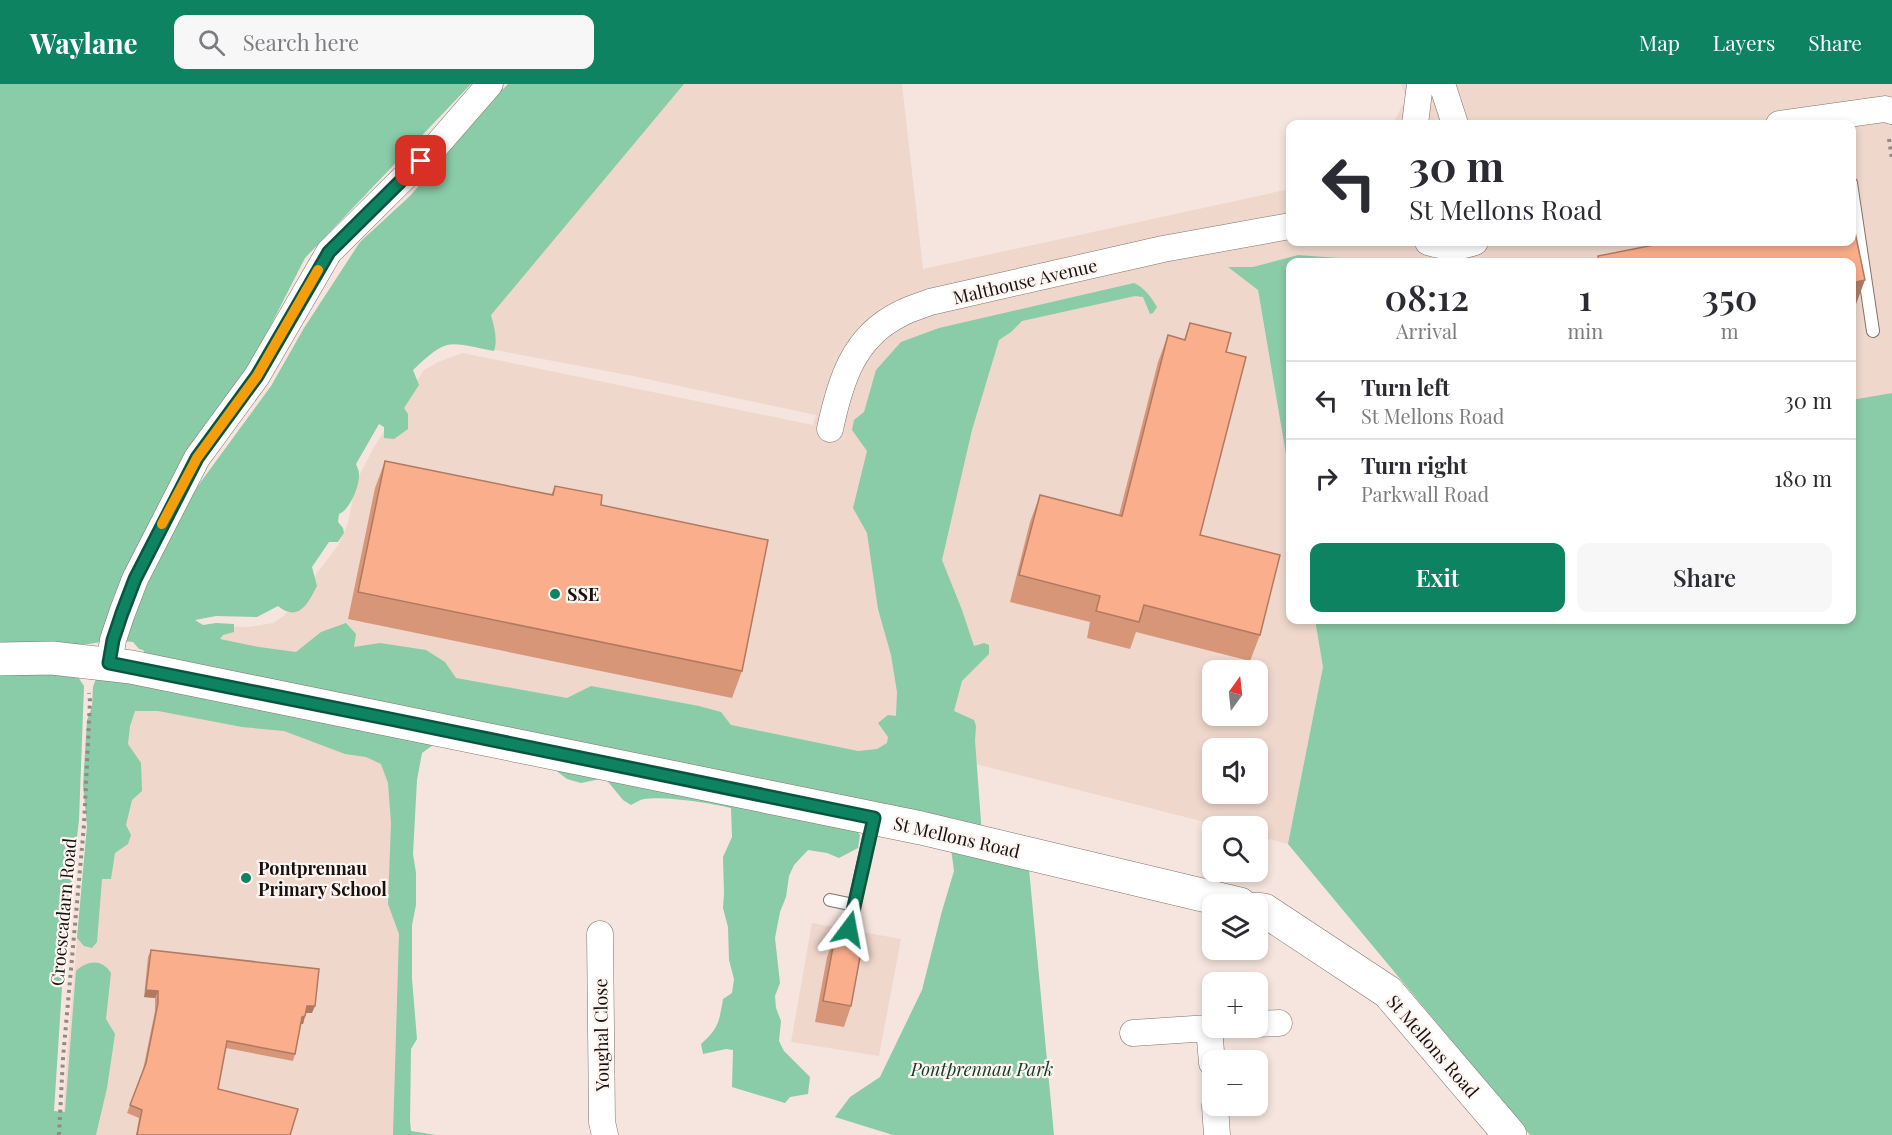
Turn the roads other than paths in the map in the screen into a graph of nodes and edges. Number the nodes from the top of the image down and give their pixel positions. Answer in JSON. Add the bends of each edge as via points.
{"nodes":[{"id":1,"x":490,"y":84,"type":"edge"},
{"id":2,"x":1420,"y":84,"type":"edge"},
{"id":3,"x":1442,"y":84,"type":"edge"},
{"id":4,"x":1892,"y":111,"type":"edge"},
{"id":5,"x":1416,"y":120,"type":"edge"},
{"id":6,"x":1454,"y":120,"type":"edge"},
{"id":7,"x":1807,"y":120,"type":"edge"},
{"id":8,"x":1856,"y":215,"type":"edge"},
{"id":9,"x":1286,"y":227,"type":"edge"},
{"id":10,"x":1444,"y":246,"type":"edge"},
{"id":11,"x":1471,"y":250,"type":"edge"},
{"id":12,"x":1874,"y":331,"type":"dead end"},
{"id":13,"x":830,"y":429,"type":"dead end"},
{"id":14,"x":0,"y":659,"type":"edge"},
{"id":15,"x":109,"y":663,"type":"junction"},
{"id":16,"x":874,"y":818,"type":"junction"},
{"id":17,"x":1202,"y":895,"type":"edge"},
{"id":18,"x":830,"y":900,"type":"dead end"},
{"id":19,"x":854,"y":905,"type":"junction"},
{"id":20,"x":1268,"y":913,"type":"edge"},
{"id":21,"x":849,"y":929,"type":"dead end"},
{"id":22,"x":600,"y":934,"type":"dead end"},
{"id":23,"x":1202,"y":1029,"type":"edge"},
{"id":24,"x":1133,"y":1033,"type":"dead end"},
{"id":25,"x":1216,"y":1116,"type":"edge"},
{"id":26,"x":605,"y":1135,"type":"edge"},
{"id":27,"x":1217,"y":1135,"type":"edge"},
{"id":28,"x":1510,"y":1135,"type":"edge"}],
"edges":[{"from":1,"to":15,"type":"street","via":[[436,146],[329,252],[257,376],[197,458],[135,579]]},
{"from":2,"to":5,"type":"street"},
{"from":3,"to":6,"type":"street"},
{"from":4,"to":7,"type":"street"},
{"from":8,"to":12,"type":"lane"},
{"from":9,"to":13,"type":"street","name":"Malthouse Avenue","via":[[1163,249],[930,303],[899,314],[877,328],[850,362]]},
{"from":10,"to":11,"type":"street"},
{"from":14,"to":15,"type":"main road","name":"St Mellons Road"},
{"from":15,"to":16,"type":"main road","name":"St Mellons Road"},
{"from":16,"to":17,"type":"main road","name":"St Mellons Road"},
{"from":16,"to":19,"type":"lane"},
{"from":18,"to":19,"type":"lane"},
{"from":19,"to":21,"type":"lane"},
{"from":20,"to":28,"type":"main road","name":"St Mellons Road","via":[[1388,992]]},
{"from":22,"to":26,"type":"street","name":"Youghal Close"},
{"from":23,"to":24,"type":"street"},
{"from":25,"to":27,"type":"street"}]}
